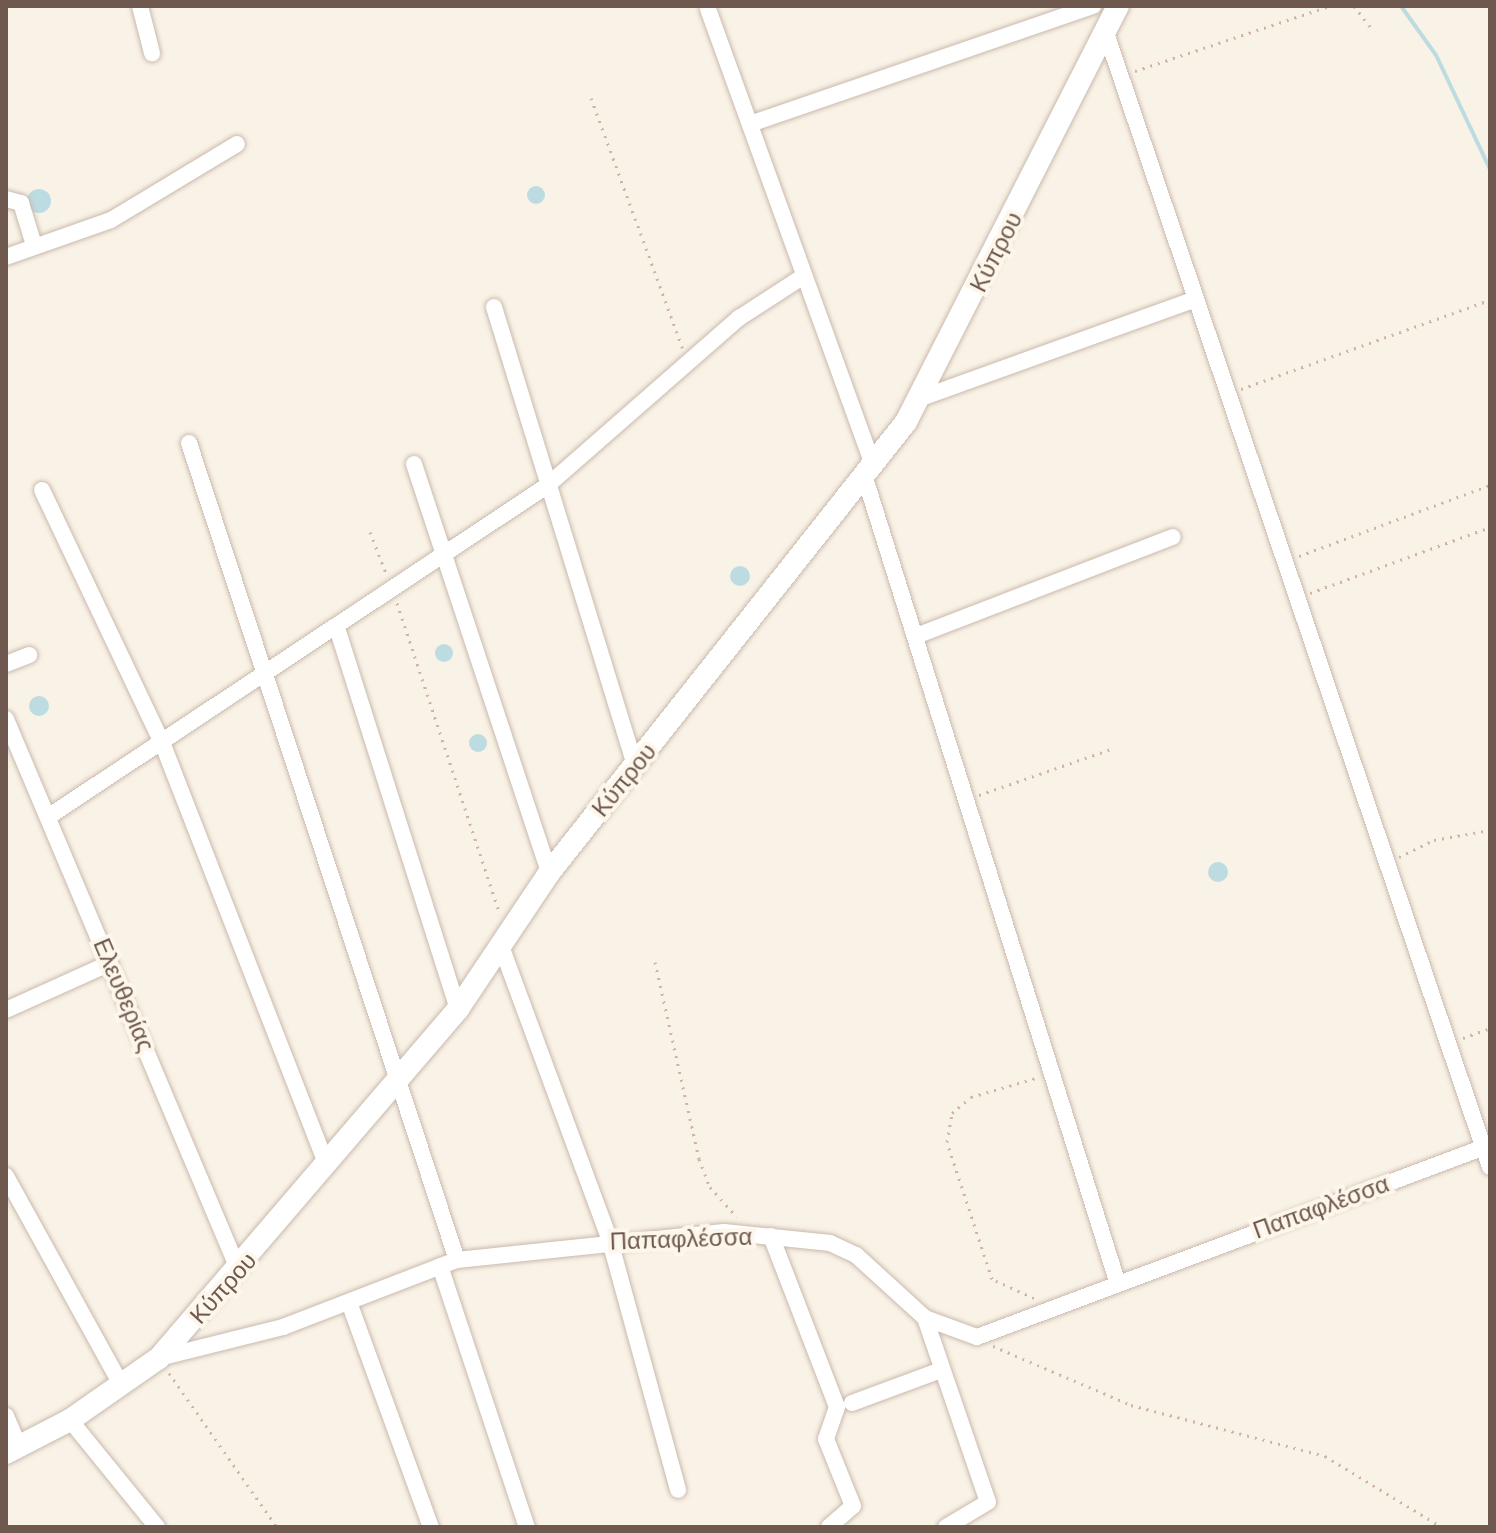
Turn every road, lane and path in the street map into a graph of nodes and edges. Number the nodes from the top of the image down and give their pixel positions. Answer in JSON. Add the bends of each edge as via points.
{"nodes":[{"id":1,"x":140,"y":6,"type":"edge"},
{"id":2,"x":1093,"y":6,"type":"edge"},
{"id":3,"x":1118,"y":6,"type":"edge"},
{"id":4,"x":1329,"y":6,"type":"edge"},
{"id":5,"x":1354,"y":6,"type":"edge"},
{"id":6,"x":708,"y":9,"type":"dead end"},
{"id":7,"x":1372,"y":29,"type":"dead end"},
{"id":8,"x":1107,"y":36,"type":"junction"},
{"id":9,"x":152,"y":53,"type":"dead end"},
{"id":10,"x":1117,"y":76,"type":"junction"},
{"id":11,"x":591,"y":98,"type":"dead end"},
{"id":12,"x":750,"y":124,"type":"junction"},
{"id":13,"x":237,"y":144,"type":"dead end"},
{"id":14,"x":6,"y":199,"type":"edge"},
{"id":15,"x":34,"y":245,"type":"junction"},
{"id":16,"x":6,"y":257,"type":"edge"},
{"id":17,"x":804,"y":276,"type":"junction"},
{"id":18,"x":1193,"y":300,"type":"junction"},
{"id":19,"x":1490,"y":300,"type":"edge"},
{"id":20,"x":494,"y":307,"type":"dead end"},
{"id":21,"x":687,"y":361,"type":"junction"},
{"id":22,"x":1225,"y":395,"type":"junction"},
{"id":23,"x":921,"y":398,"type":"junction"},
{"id":24,"x":189,"y":443,"type":"dead end"},
{"id":25,"x":414,"y":464,"type":"dead end"},
{"id":26,"x":870,"y":473,"type":"junction"},
{"id":27,"x":548,"y":485,"type":"junction"},
{"id":28,"x":1490,"y":485,"type":"edge"},
{"id":29,"x":42,"y":490,"type":"dead end"},
{"id":30,"x":1490,"y":527,"type":"edge"},
{"id":31,"x":370,"y":532,"type":"dead end"},
{"id":32,"x":1173,"y":537,"type":"dead end"},
{"id":33,"x":443,"y":557,"type":"junction"},
{"id":34,"x":1285,"y":561,"type":"junction"},
{"id":35,"x":392,"y":589,"type":"junction"},
{"id":36,"x":1298,"y":598,"type":"junction"},
{"id":37,"x":337,"y":628,"type":"junction"},
{"id":38,"x":916,"y":636,"type":"junction"},
{"id":39,"x":29,"y":655,"type":"dead end"},
{"id":40,"x":6,"y":664,"type":"edge"},
{"id":41,"x":266,"y":671,"type":"junction"},
{"id":42,"x":6,"y":719,"type":"edge"},
{"id":43,"x":163,"y":745,"type":"junction"},
{"id":44,"x":1111,"y":749,"type":"dead end"},
{"id":45,"x":635,"y":766,"type":"junction"},
{"id":46,"x":970,"y":798,"type":"junction"},
{"id":47,"x":48,"y":817,"type":"junction"},
{"id":48,"x":1490,"y":830,"type":"edge"},
{"id":49,"x":1387,"y":861,"type":"junction"},
{"id":50,"x":549,"y":873,"type":"junction"},
{"id":51,"x":505,"y":940,"type":"junction"},
{"id":52,"x":655,"y":962,"type":"dead end"},
{"id":53,"x":110,"y":963,"type":"junction"},
{"id":54,"x":458,"y":1009,"type":"junction"},
{"id":55,"x":6,"y":1010,"type":"edge"},
{"id":56,"x":1490,"y":1028,"type":"edge"},
{"id":57,"x":1448,"y":1043,"type":"junction"},
{"id":58,"x":399,"y":1079,"type":"junction"},
{"id":59,"x":1055,"y":1080,"type":"junction"},
{"id":60,"x":1487,"y":1146,"type":"edge"},
{"id":61,"x":326,"y":1164,"type":"junction"},
{"id":62,"x":1490,"y":1167,"type":"edge"},
{"id":63,"x":6,"y":1176,"type":"edge"},
{"id":64,"x":753,"y":1234,"type":"junction"},
{"id":65,"x":771,"y":1236,"type":"junction"},
{"id":66,"x":610,"y":1241,"type":"junction"},
{"id":67,"x":457,"y":1260,"type":"junction"},
{"id":68,"x":440,"y":1266,"type":"junction"},
{"id":69,"x":239,"y":1271,"type":"junction"},
{"id":70,"x":1117,"y":1281,"type":"junction"},
{"id":71,"x":1052,"y":1304,"type":"junction"},
{"id":72,"x":350,"y":1305,"type":"junction"},
{"id":73,"x":925,"y":1318,"type":"junction"},
{"id":74,"x":977,"y":1337,"type":"junction"},
{"id":75,"x":159,"y":1358,"type":"junction"},
{"id":76,"x":941,"y":1370,"type":"junction"},
{"id":77,"x":121,"y":1384,"type":"junction"},
{"id":78,"x":852,"y":1403,"type":"dead end"},
{"id":79,"x":6,"y":1416,"type":"edge"},
{"id":80,"x":70,"y":1420,"type":"junction"},
{"id":81,"x":12,"y":1450,"type":"edge"},
{"id":82,"x":678,"y":1490,"type":"dead end"},
{"id":83,"x":157,"y":1527,"type":"edge"},
{"id":84,"x":277,"y":1527,"type":"edge"},
{"id":85,"x":431,"y":1527,"type":"edge"},
{"id":86,"x":527,"y":1527,"type":"edge"},
{"id":87,"x":829,"y":1527,"type":"edge"},
{"id":88,"x":946,"y":1527,"type":"edge"},
{"id":89,"x":1442,"y":1527,"type":"edge"}],
"edges":[{"from":1,"to":9,"type":"street"},
{"from":2,"to":12,"type":"street"},
{"from":3,"to":8,"type":"street","name":"Κύπρου"},
{"from":4,"to":10,"type":"path"},
{"from":5,"to":7,"type":"path"},
{"from":6,"to":12,"type":"street"},
{"from":8,"to":10,"type":"street"},
{"from":8,"to":23,"type":"street","name":"Κύπρου"},
{"from":10,"to":18,"type":"street"},
{"from":11,"to":21,"type":"path"},
{"from":12,"to":17,"type":"street"},
{"from":13,"to":15,"type":"street","via":[[111,220]]},
{"from":14,"to":15,"type":"street","via":[[21,203]]},
{"from":15,"to":16,"type":"street"},
{"from":17,"to":21,"type":"street"},
{"from":17,"to":26,"type":"street"},
{"from":18,"to":22,"type":"street"},
{"from":18,"to":23,"type":"street"},
{"from":19,"to":22,"type":"path"},
{"from":20,"to":27,"type":"street"},
{"from":21,"to":27,"type":"street"},
{"from":22,"to":34,"type":"street"},
{"from":23,"to":26,"type":"street","name":"Κύπρου"},
{"from":24,"to":41,"type":"street"},
{"from":25,"to":33,"type":"street"},
{"from":26,"to":38,"type":"street"},
{"from":26,"to":45,"type":"street","name":"Κύπρου"},
{"from":27,"to":33,"type":"street"},
{"from":27,"to":45,"type":"street"},
{"from":28,"to":34,"type":"path"},
{"from":29,"to":43,"type":"street"},
{"from":30,"to":36,"type":"path"},
{"from":31,"to":35,"type":"path"},
{"from":32,"to":38,"type":"street"},
{"from":33,"to":35,"type":"street"},
{"from":33,"to":50,"type":"street"},
{"from":34,"to":36,"type":"street"},
{"from":35,"to":37,"type":"street"},
{"from":35,"to":51,"type":"path"},
{"from":36,"to":49,"type":"street"},
{"from":37,"to":41,"type":"street"},
{"from":37,"to":54,"type":"street"},
{"from":38,"to":46,"type":"street"},
{"from":39,"to":40,"type":"street"},
{"from":41,"to":43,"type":"street"},
{"from":41,"to":58,"type":"street"},
{"from":42,"to":47,"type":"street","name":"Ελευθερίας"},
{"from":43,"to":47,"type":"street"},
{"from":43,"to":61,"type":"street"},
{"from":44,"to":46,"type":"path"},
{"from":45,"to":50,"type":"street","name":"Κύπρου"},
{"from":46,"to":59,"type":"street"},
{"from":47,"to":53,"type":"street","name":"Ελευθερίας"},
{"from":48,"to":49,"type":"path","via":[[1434,840]]},
{"from":49,"to":57,"type":"street"},
{"from":50,"to":51,"type":"street","name":"Κύπρου"},
{"from":51,"to":54,"type":"street","name":"Κύπρου"},
{"from":51,"to":66,"type":"street"},
{"from":52,"to":64,"type":"path","via":[[699,1159],[710,1187]]},
{"from":53,"to":55,"type":"street"},
{"from":53,"to":69,"type":"street","name":"Ελευθερίας"},
{"from":54,"to":58,"type":"street","name":"Κύπρου"},
{"from":56,"to":57,"type":"path"},
{"from":57,"to":60,"type":"street"},
{"from":58,"to":61,"type":"street","name":"Κύπρου"},
{"from":58,"to":67,"type":"street"},
{"from":59,"to":70,"type":"street"},
{"from":59,"to":71,"type":"path","via":[[1019,1081],[971,1097],[952,1113],[947,1142],[992,1279]]},
{"from":60,"to":62,"type":"street"},
{"from":60,"to":70,"type":"street","name":"Παπαφλέσσα"},
{"from":61,"to":69,"type":"street","name":"Κύπρου"},
{"from":63,"to":77,"type":"street"},
{"from":64,"to":65,"type":"street","name":"Παπαφλέσσα"},
{"from":64,"to":66,"type":"street","name":"Παπαφλέσσα"},
{"from":65,"to":73,"type":"street","name":"Παπαφλέσσα","via":[[830,1243],[856,1255]]},
{"from":65,"to":87,"type":"street","via":[[837,1407],[826,1439],[853,1506]]},
{"from":66,"to":67,"type":"street","name":"Παπαφλέσσα"},
{"from":66,"to":82,"type":"street"},
{"from":67,"to":68,"type":"street","name":"Παπαφλέσσα"},
{"from":68,"to":72,"type":"street","name":"Παπαφλέσσα"},
{"from":68,"to":86,"type":"street"},
{"from":69,"to":75,"type":"street","name":"Κύπρου"},
{"from":70,"to":71,"type":"street","name":"Παπαφλέσσα"},
{"from":71,"to":74,"type":"street","name":"Παπαφλέσσα"},
{"from":72,"to":75,"type":"street","name":"Παπαφλέσσα"},
{"from":72,"to":85,"type":"street"},
{"from":73,"to":74,"type":"street","name":"Παπαφλέσσα"},
{"from":73,"to":76,"type":"street"},
{"from":74,"to":89,"type":"path","via":[[1131,1405],[1325,1456]]},
{"from":75,"to":77,"type":"street","name":"Κύπρου"},
{"from":75,"to":84,"type":"path"},
{"from":76,"to":78,"type":"street"},
{"from":76,"to":88,"type":"street","via":[[988,1502]]},
{"from":77,"to":80,"type":"street","name":"Κύπρου"},
{"from":79,"to":81,"type":"street"},
{"from":80,"to":81,"type":"street","name":"Κύπρου"},
{"from":80,"to":83,"type":"street"}]}
